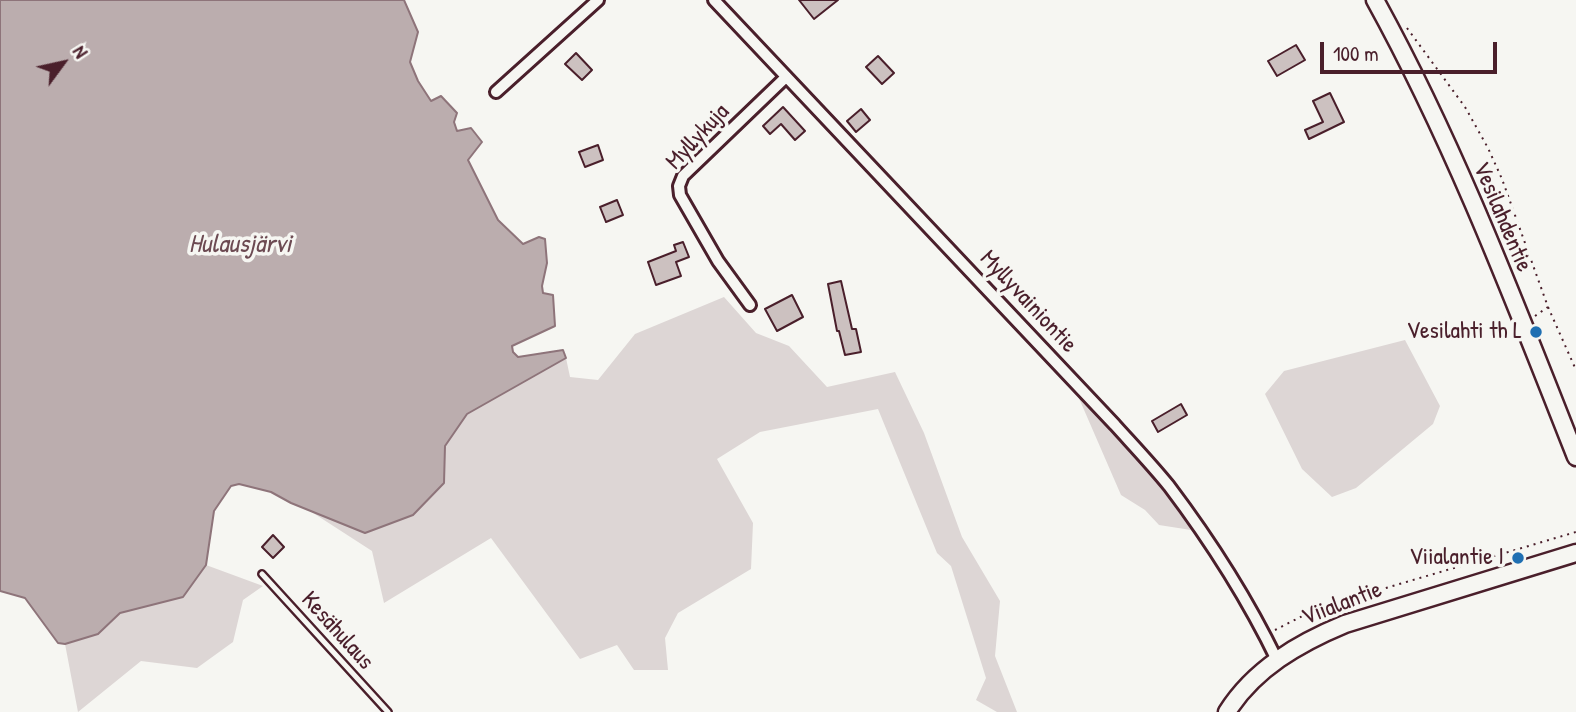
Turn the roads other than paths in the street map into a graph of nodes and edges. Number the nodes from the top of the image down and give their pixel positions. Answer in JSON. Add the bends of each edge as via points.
{"nodes":[{"id":1,"x":598,"y":0,"type":"edge"},
{"id":2,"x":714,"y":0,"type":"edge"},
{"id":3,"x":1375,"y":0,"type":"edge"},
{"id":4,"x":786,"y":77,"type":"junction"},
{"id":5,"x":496,"y":92,"type":"dead end"},
{"id":6,"x":750,"y":305,"type":"dead end"},
{"id":7,"x":1576,"y":457,"type":"edge"},
{"id":8,"x":1576,"y":553,"type":"edge"},
{"id":9,"x":262,"y":574,"type":"dead end"},
{"id":10,"x":1277,"y":660,"type":"junction"},
{"id":11,"x":388,"y":712,"type":"edge"},
{"id":12,"x":1227,"y":712,"type":"edge"}],
"edges":[{"from":1,"to":5,"type":"street"},
{"from":2,"to":4,"type":"street","name":"Myllyvainiontie"},
{"from":3,"to":7,"type":"main road","name":"Vesilahdentie","via":[[1502,272]]},
{"from":4,"to":6,"type":"street","name":"Myllykuja","via":[[679,186],[718,261]]},
{"from":4,"to":10,"type":"street","name":"Myllyvainiontie","via":[[1167,484]]},
{"from":8,"to":10,"type":"main road","name":"Viialantie","via":[[1345,624]]},
{"from":9,"to":11,"type":"lane","name":"Kesähulaus"},
{"from":10,"to":12,"type":"main road","name":"Viialantie","via":[[1242,690]]}]}
